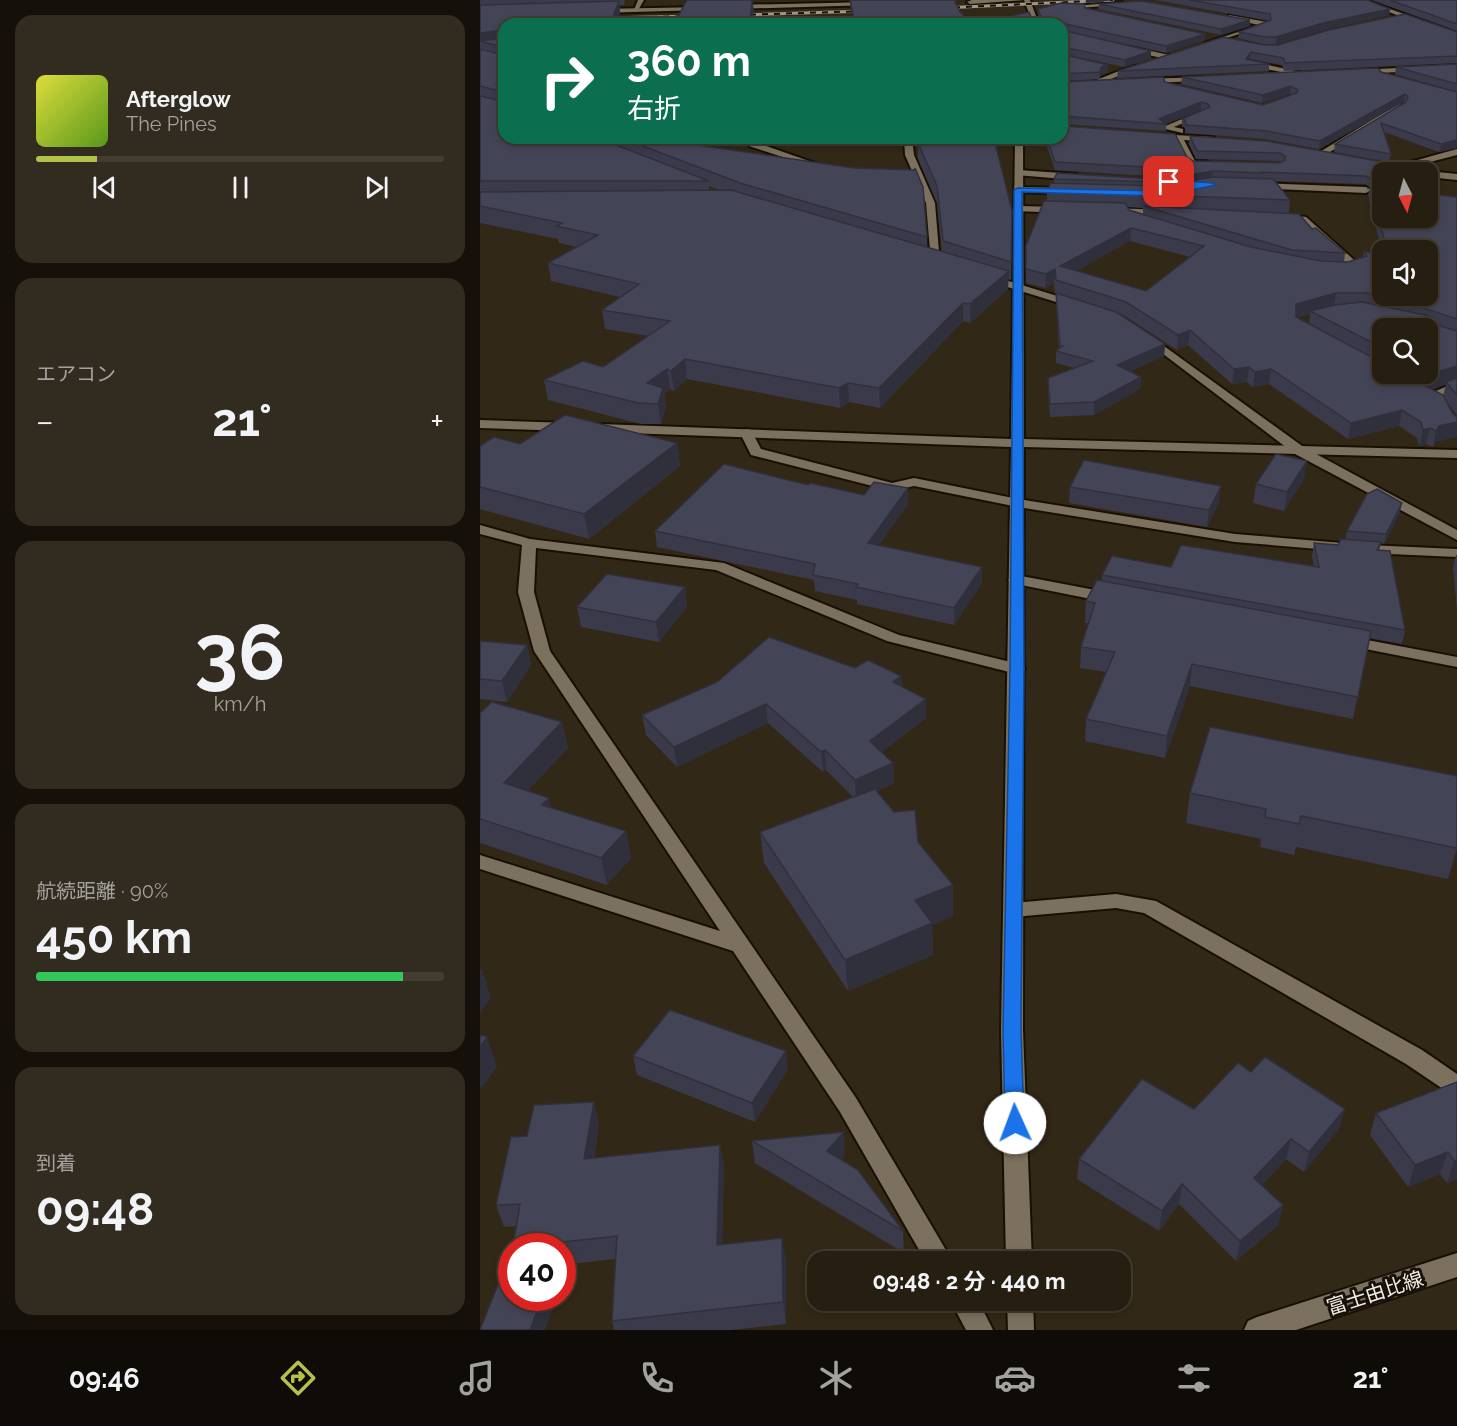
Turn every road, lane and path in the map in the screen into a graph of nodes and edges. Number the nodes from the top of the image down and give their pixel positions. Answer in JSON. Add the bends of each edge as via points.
{"nodes":[{"id":1,"x":641,"y":0,"type":"edge"},
{"id":2,"x":1022,"y":0,"type":"edge"},
{"id":3,"x":1027,"y":0,"type":"edge"},
{"id":4,"x":1359,"y":0,"type":"edge"},
{"id":5,"x":970,"y":2,"type":"dead end"},
{"id":6,"x":885,"y":3,"type":"edge"},
{"id":7,"x":1131,"y":3,"type":"edge"},
{"id":8,"x":708,"y":8,"type":"edge"},
{"id":9,"x":720,"y":8,"type":"edge"},
{"id":10,"x":637,"y":10,"type":"junction"},
{"id":11,"x":589,"y":11,"type":"edge"},
{"id":12,"x":1098,"y":14,"type":"edge"},
{"id":13,"x":1222,"y":16,"type":"edge"},
{"id":14,"x":1405,"y":16,"type":"junction"},
{"id":15,"x":1034,"y":18,"type":"edge"},
{"id":16,"x":1394,"y":18,"type":"edge"},
{"id":17,"x":1199,"y":35,"type":"edge"},
{"id":18,"x":1457,"y":35,"type":"edge"},
{"id":19,"x":1222,"y":40,"type":"junction"},
{"id":20,"x":1243,"y":44,"type":"edge"},
{"id":21,"x":1120,"y":46,"type":"edge"},
{"id":22,"x":1200,"y":46,"type":"edge"},
{"id":23,"x":1177,"y":54,"type":"edge"},
{"id":24,"x":1166,"y":57,"type":"junction"},
{"id":25,"x":1250,"y":63,"type":"edge"},
{"id":26,"x":1393,"y":63,"type":"edge"},
{"id":27,"x":1457,"y":67,"type":"edge"},
{"id":28,"x":1113,"y":69,"type":"edge"},
{"id":29,"x":1402,"y":70,"type":"junction"},
{"id":30,"x":1124,"y":71,"type":"junction"},
{"id":31,"x":1369,"y":71,"type":"junction"},
{"id":32,"x":1346,"y":72,"type":"edge"},
{"id":33,"x":1300,"y":74,"type":"junction"},
{"id":34,"x":1312,"y":74,"type":"edge"},
{"id":35,"x":1267,"y":76,"type":"edge"},
{"id":36,"x":1211,"y":78,"type":"edge"},
{"id":37,"x":1156,"y":81,"type":"junction"},
{"id":38,"x":1402,"y":81,"type":"edge"},
{"id":39,"x":1124,"y":82,"type":"edge"},
{"id":40,"x":1135,"y":82,"type":"edge"},
{"id":41,"x":1093,"y":83,"type":"junction"},
{"id":42,"x":1082,"y":84,"type":"edge"},
{"id":43,"x":1187,"y":90,"type":"edge"},
{"id":44,"x":1401,"y":106,"type":"edge"},
{"id":45,"x":1203,"y":114,"type":"edge"},
{"id":46,"x":1144,"y":135,"type":"edge"},
{"id":47,"x":1179,"y":138,"type":"junction"},
{"id":48,"x":1207,"y":139,"type":"junction"},
{"id":49,"x":1219,"y":140,"type":"edge"},
{"id":50,"x":752,"y":144,"type":"dead end"},
{"id":51,"x":908,"y":144,"type":"edge"},
{"id":52,"x":1019,"y":144,"type":"edge"},
{"id":53,"x":1311,"y":151,"type":"edge"},
{"id":54,"x":1457,"y":152,"type":"edge"},
{"id":55,"x":1420,"y":162,"type":"edge"},
{"id":56,"x":1361,"y":163,"type":"edge"},
{"id":57,"x":1214,"y":165,"type":"edge"},
{"id":58,"x":1372,"y":165,"type":"edge"},
{"id":59,"x":829,"y":170,"type":"edge"},
{"id":60,"x":904,"y":172,"type":"edge"},
{"id":61,"x":915,"y":172,"type":"junction"},
{"id":62,"x":1018,"y":173,"type":"junction"},
{"id":63,"x":1438,"y":175,"type":"edge"},
{"id":64,"x":1087,"y":177,"type":"edge"},
{"id":65,"x":1457,"y":177,"type":"edge"},
{"id":66,"x":1132,"y":180,"type":"edge"},
{"id":67,"x":1247,"y":186,"type":"edge"},
{"id":68,"x":1018,"y":190,"type":"junction"},
{"id":69,"x":1366,"y":190,"type":"dead end"},
{"id":70,"x":1077,"y":191,"type":"edge"},
{"id":71,"x":1170,"y":192,"type":"edge"},
{"id":72,"x":1018,"y":209,"type":"junction"},
{"id":73,"x":1073,"y":210,"type":"edge"},
{"id":74,"x":1095,"y":210,"type":"edge"},
{"id":75,"x":1129,"y":211,"type":"junction"},
{"id":76,"x":1175,"y":213,"type":"edge"},
{"id":77,"x":1280,"y":218,"type":"edge"},
{"id":78,"x":1143,"y":223,"type":"edge"},
{"id":79,"x":936,"y":262,"type":"edge"},
{"id":80,"x":1334,"y":270,"type":"edge"},
{"id":81,"x":976,"y":274,"type":"edge"},
{"id":82,"x":1017,"y":286,"type":"junction"},
{"id":83,"x":1087,"y":308,"type":"edge"},
{"id":84,"x":1130,"y":327,"type":"edge"},
{"id":85,"x":1457,"y":386,"type":"edge"},
{"id":86,"x":1446,"y":407,"type":"edge"},
{"id":87,"x":480,"y":424,"type":"edge"},
{"id":88,"x":746,"y":433,"type":"junction"},
{"id":89,"x":1016,"y":443,"type":"junction"},
{"id":90,"x":1300,"y":451,"type":"junction"},
{"id":91,"x":1457,"y":454,"type":"edge"},
{"id":92,"x":1018,"y":503,"type":"junction"},
{"id":93,"x":480,"y":529,"type":"edge"},
{"id":94,"x":1457,"y":536,"type":"edge"},
{"id":95,"x":529,"y":543,"type":"junction"},
{"id":96,"x":1457,"y":553,"type":"edge"},
{"id":97,"x":1016,"y":580,"type":"junction"},
{"id":98,"x":1132,"y":602,"type":"edge"},
{"id":99,"x":1330,"y":638,"type":"edge"},
{"id":100,"x":1457,"y":662,"type":"edge"},
{"id":101,"x":1017,"y":669,"type":"junction"},
{"id":102,"x":480,"y":862,"type":"edge"},
{"id":103,"x":1014,"y":910,"type":"junction"},
{"id":104,"x":741,"y":946,"type":"junction"},
{"id":105,"x":1457,"y":1086,"type":"edge"},
{"id":106,"x":934,"y":1251,"type":"edge"},
{"id":107,"x":1019,"y":1251,"type":"edge"},
{"id":108,"x":1457,"y":1265,"type":"edge"},
{"id":109,"x":969,"y":1311,"type":"edge"},
{"id":110,"x":1020,"y":1311,"type":"edge"},
{"id":111,"x":980,"y":1330,"type":"edge"},
{"id":112,"x":1021,"y":1330,"type":"edge"},
{"id":113,"x":1257,"y":1330,"type":"edge"}],
"edges":[{"from":1,"to":10,"type":"street"},
{"from":2,"to":5,"type":"street"},
{"from":3,"to":15,"type":"street"},
{"from":4,"to":14,"type":"street"},
{"from":6,"to":9,"type":"street"},
{"from":7,"to":12,"type":"street","via":[[1064,7]]},
{"from":8,"to":10,"type":"street"},
{"from":10,"to":11,"type":"street"},
{"from":13,"to":19,"type":"street","via":[[1268,24]]},
{"from":14,"to":16,"type":"street"},
{"from":14,"to":18,"type":"street"},
{"from":17,"to":19,"type":"street"},
{"from":19,"to":20,"type":"street"},
{"from":19,"to":22,"type":"street"},
{"from":21,"to":24,"type":"street"},
{"from":23,"to":24,"type":"street"},
{"from":24,"to":30,"type":"street"},
{"from":25,"to":33,"type":"street"},
{"from":26,"to":29,"type":"street"},
{"from":27,"to":29,"type":"street"},
{"from":28,"to":30,"type":"street"},
{"from":29,"to":31,"type":"street"},
{"from":30,"to":41,"type":"street"},
{"from":31,"to":32,"type":"street"},
{"from":31,"to":38,"type":"street"},
{"from":33,"to":34,"type":"street"},
{"from":33,"to":35,"type":"street"},
{"from":36,"to":37,"type":"street"},
{"from":37,"to":40,"type":"street"},
{"from":37,"to":43,"type":"street"},
{"from":39,"to":41,"type":"street"},
{"from":41,"to":42,"type":"street"},
{"from":44,"to":53,"type":"street","via":[[1327,154]]},
{"from":45,"to":48,"type":"street","via":[[1165,128]]},
{"from":46,"to":47,"type":"street"},
{"from":47,"to":48,"type":"street"},
{"from":47,"to":57,"type":"street","via":[[1192,164]]},
{"from":48,"to":49,"type":"street"},
{"from":50,"to":59,"type":"street"},
{"from":51,"to":61,"type":"street"},
{"from":52,"to":62,"type":"street"},
{"from":54,"to":55,"type":"street"},
{"from":56,"to":58,"type":"street"},
{"from":60,"to":61,"type":"street"},
{"from":61,"to":79,"type":"street","via":[[929,196]]},
{"from":62,"to":64,"type":"street"},
{"from":62,"to":68,"type":"street"},
{"from":63,"to":65,"type":"street"},
{"from":66,"to":71,"type":"street","via":[[1212,185]]},
{"from":67,"to":69,"type":"street"},
{"from":68,"to":70,"type":"street"},
{"from":68,"to":72,"type":"street"},
{"from":72,"to":73,"type":"street"},
{"from":72,"to":82,"type":"street"},
{"from":74,"to":75,"type":"street"},
{"from":75,"to":76,"type":"street"},
{"from":75,"to":78,"type":"street","via":[[1132,219]]},
{"from":77,"to":80,"type":"street","via":[[1303,219],[1358,269]]},
{"from":81,"to":82,"type":"street"},
{"from":82,"to":83,"type":"street"},
{"from":82,"to":89,"type":"street"},
{"from":84,"to":90,"type":"street","via":[[1160,345]]},
{"from":85,"to":86,"type":"street","via":[[1426,394]]},
{"from":87,"to":88,"type":"street"},
{"from":88,"to":89,"type":"street"},
{"from":88,"to":92,"type":"street","via":[[756,452],[778,458],[892,487],[914,482]]},
{"from":89,"to":90,"type":"street"},
{"from":89,"to":92,"type":"street"},
{"from":90,"to":91,"type":"street"},
{"from":90,"to":94,"type":"street"},
{"from":92,"to":96,"type":"street","via":[[1235,538]]},
{"from":92,"to":97,"type":"street"},
{"from":93,"to":95,"type":"street"},
{"from":95,"to":101,"type":"street","via":[[719,566],[893,638]]},
{"from":95,"to":104,"type":"street","via":[[526,592],[542,651]]},
{"from":97,"to":98,"type":"street"},
{"from":97,"to":101,"type":"street"},
{"from":99,"to":100,"type":"street"},
{"from":101,"to":103,"type":"street"},
{"from":102,"to":104,"type":"street"},
{"from":103,"to":105,"type":"street","via":[[1116,902],[1149,906]]},
{"from":103,"to":107,"type":"street","via":[[1012,1030]]},
{"from":104,"to":106,"type":"street","via":[[848,1105]]},
{"from":108,"to":113,"type":"street","name":"富士由比線"},
{"from":109,"to":111,"type":"street"},
{"from":110,"to":112,"type":"street"}]}
